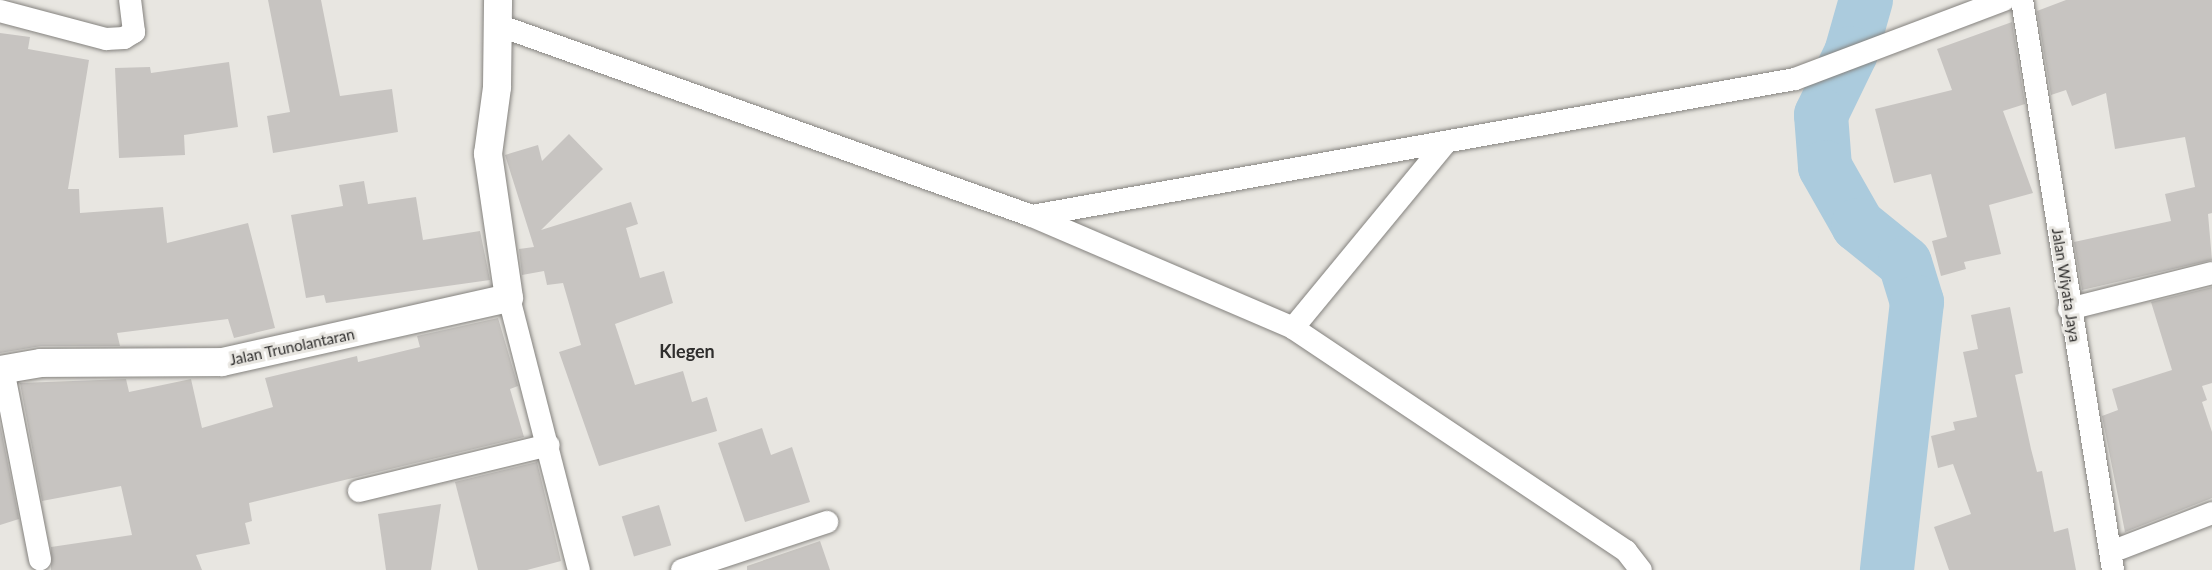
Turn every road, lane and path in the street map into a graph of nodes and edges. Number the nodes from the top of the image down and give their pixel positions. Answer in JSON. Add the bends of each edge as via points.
{"nodes":[{"id":1,"x":130,"y":0,"type":"edge"},
{"id":2,"x":2004,"y":0,"type":"edge"},
{"id":3,"x":2022,"y":0,"type":"edge"},
{"id":4,"x":0,"y":11,"type":"edge"},
{"id":5,"x":498,"y":12,"type":"edge"},
{"id":6,"x":1444,"y":144,"type":"junction"},
{"id":7,"x":1032,"y":216,"type":"junction"},
{"id":8,"x":2212,"y":273,"type":"edge"},
{"id":9,"x":509,"y":298,"type":"junction"},
{"id":10,"x":2069,"y":309,"type":"junction"},
{"id":11,"x":1293,"y":328,"type":"junction"},
{"id":12,"x":2,"y":369,"type":"edge"},
{"id":13,"x":549,"y":445,"type":"junction"},
{"id":14,"x":359,"y":491,"type":"dead end"},
{"id":15,"x":2212,"y":513,"type":"edge"},
{"id":16,"x":827,"y":522,"type":"dead end"},
{"id":17,"x":40,"y":559,"type":"dead end"},
{"id":18,"x":2112,"y":561,"type":"edge"},
{"id":19,"x":579,"y":570,"type":"edge"},
{"id":20,"x":682,"y":570,"type":"edge"},
{"id":21,"x":1641,"y":570,"type":"edge"}],
"edges":[{"from":1,"to":4,"type":"street","via":[[134,32],[124,38],[106,39]]},
{"from":2,"to":6,"type":"street","via":[[1820,70]]},
{"from":3,"to":10,"type":"street","name":"Jalan Wiyata Jaya"},
{"from":5,"to":7,"type":"street"},
{"from":5,"to":9,"type":"street","via":[[497,87],[488,154]]},
{"from":6,"to":7,"type":"street"},
{"from":6,"to":11,"type":"street"},
{"from":7,"to":11,"type":"street"},
{"from":8,"to":10,"type":"street"},
{"from":9,"to":12,"type":"street","name":"Jalan Trunolantaran","via":[[283,352],[222,362],[93,361]]},
{"from":9,"to":13,"type":"street"},
{"from":10,"to":18,"type":"street","name":"Jalan Wiyata Jaya"},
{"from":11,"to":21,"type":"street","via":[[1626,551]]},
{"from":12,"to":17,"type":"street"},
{"from":13,"to":14,"type":"street"},
{"from":13,"to":19,"type":"street"},
{"from":15,"to":18,"type":"street"},
{"from":16,"to":20,"type":"street"}]}
